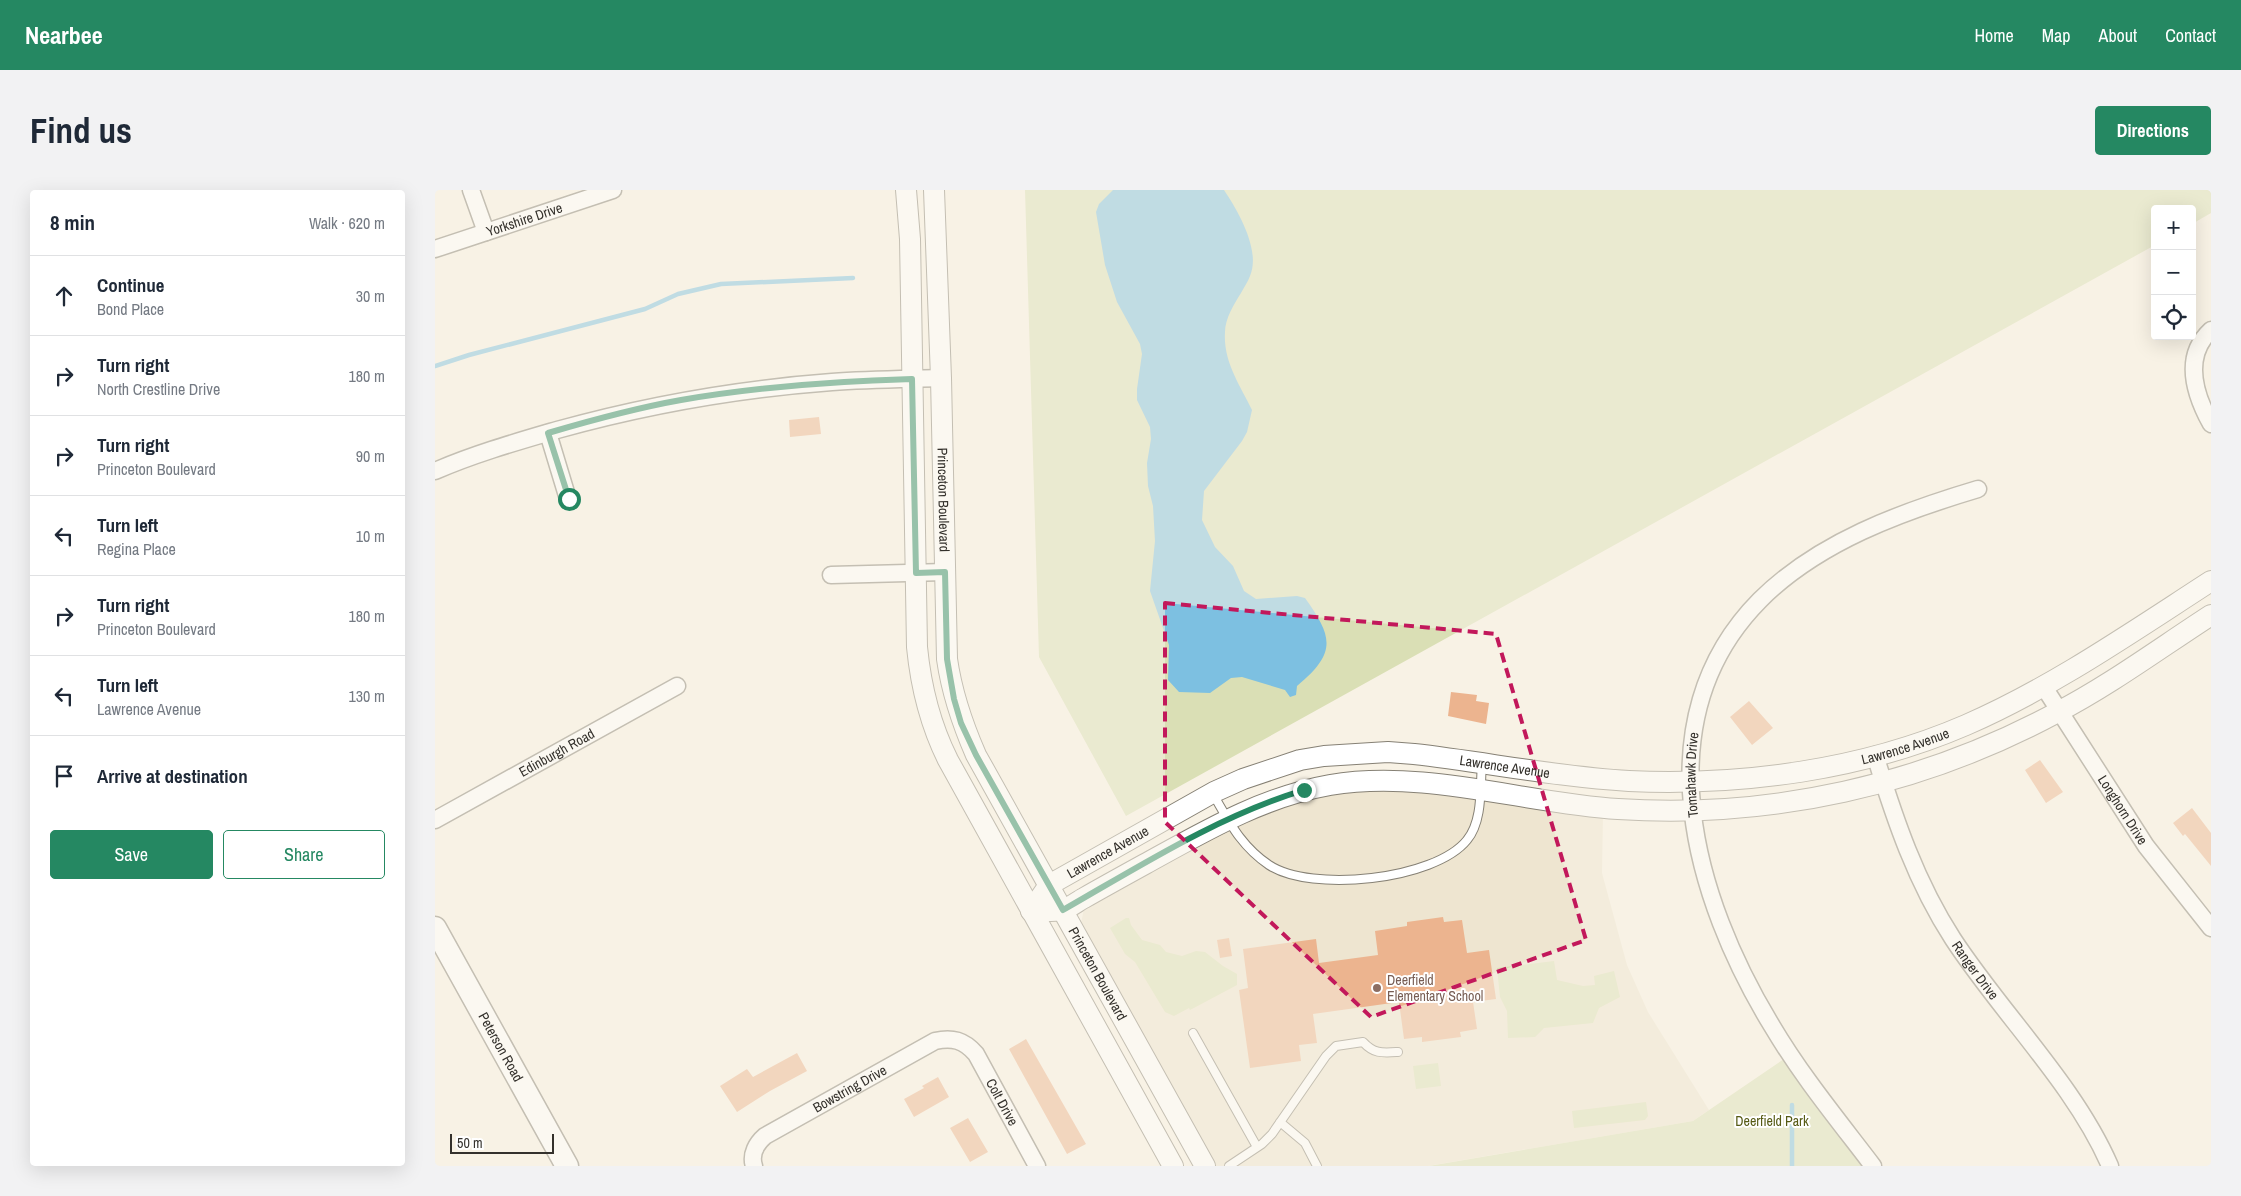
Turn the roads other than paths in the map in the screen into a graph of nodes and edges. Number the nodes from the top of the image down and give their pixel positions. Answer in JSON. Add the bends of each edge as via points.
{"nodes":[{"id":1,"x":471,"y":190,"type":"edge"},
{"id":2,"x":613,"y":190,"type":"edge"},
{"id":3,"x":906,"y":190,"type":"edge"},
{"id":4,"x":934,"y":190,"type":"edge"},
{"id":5,"x":486,"y":232,"type":"junction"},
{"id":6,"x":435,"y":249,"type":"edge"},
{"id":7,"x":2211,"y":330,"type":"edge"},
{"id":8,"x":941,"y":378,"type":"junction"},
{"id":9,"x":912,"y":379,"type":"junction"},
{"id":10,"x":2211,"y":424,"type":"edge"},
{"id":11,"x":548,"y":433,"type":"junction"},
{"id":12,"x":435,"y":471,"type":"edge"},
{"id":13,"x":1978,"y":489,"type":"dead end"},
{"id":14,"x":569,"y":499,"type":"dead end"},
{"id":15,"x":945,"y":572,"type":"junction"},
{"id":16,"x":916,"y":573,"type":"junction"},
{"id":17,"x":831,"y":575,"type":"dead end"},
{"id":18,"x":2211,"y":581,"type":"edge"},
{"id":19,"x":2211,"y":615,"type":"edge"},
{"id":20,"x":677,"y":686,"type":"dead end"},
{"id":21,"x":2044,"y":687,"type":"junction"},
{"id":22,"x":2059,"y":712,"type":"junction"},
{"id":23,"x":1875,"y":755,"type":"junction"},
{"id":24,"x":1482,"y":762,"type":"junction"},
{"id":25,"x":1690,"y":781,"type":"junction"},
{"id":26,"x":1883,"y":783,"type":"junction"},
{"id":27,"x":1480,"y":791,"type":"junction"},
{"id":28,"x":1212,"y":793,"type":"junction"},
{"id":29,"x":1691,"y":811,"type":"junction"},
{"id":30,"x":1228,"y":819,"type":"junction"},
{"id":31,"x":435,"y":820,"type":"edge"},
{"id":32,"x":1049,"y":885,"type":"junction"},
{"id":33,"x":1063,"y":910,"type":"junction"},
{"id":34,"x":1031,"y":911,"type":"junction"},
{"id":35,"x":435,"y":928,"type":"edge"},
{"id":36,"x":2211,"y":928,"type":"edge"},
{"id":37,"x":1193,"y":1033,"type":"dead end"},
{"id":38,"x":963,"y":1042,"type":"joint"},
{"id":39,"x":1398,"y":1052,"type":"dead end"},
{"id":40,"x":1280,"y":1122,"type":"junction"},
{"id":41,"x":1257,"y":1147,"type":"junction"},
{"id":42,"x":753,"y":1164,"type":"edge"},
{"id":43,"x":567,"y":1166,"type":"edge"},
{"id":44,"x":1037,"y":1166,"type":"edge"},
{"id":45,"x":1173,"y":1166,"type":"edge"},
{"id":46,"x":1205,"y":1166,"type":"edge"},
{"id":47,"x":1229,"y":1166,"type":"edge"},
{"id":48,"x":1317,"y":1166,"type":"edge"},
{"id":49,"x":1873,"y":1166,"type":"edge"},
{"id":50,"x":2110,"y":1166,"type":"edge"}],
"edges":[{"from":1,"to":5,"type":"street"},
{"from":2,"to":5,"type":"street","name":"Yorkshire Drive"},
{"from":3,"to":9,"type":"street","name":"Princeton Boulevard"},
{"from":4,"to":8,"type":"street","name":"Princeton Boulevard"},
{"from":5,"to":6,"type":"street","name":"Yorkshire Drive"},
{"from":7,"to":10,"type":"street","via":[[2200,346],[2193,376],[2195,391]]},
{"from":8,"to":9,"type":"street"},
{"from":8,"to":15,"type":"street","name":"Princeton Boulevard"},
{"from":9,"to":11,"type":"street","via":[[834,381],[723,393],[634,410]]},
{"from":9,"to":16,"type":"street","name":"Princeton Boulevard"},
{"from":11,"to":12,"type":"street"},
{"from":11,"to":14,"type":"street"},
{"from":13,"to":25,"type":"street","name":"Tomahawk Drive","via":[[1930,504],[1832,548],[1809,560],[1760,600],[1727,641],[1706,683],[1694,728]]},
{"from":15,"to":16,"type":"street"},
{"from":15,"to":32,"type":"street","name":"Princeton Boulevard","via":[[947,659],[961,723]]},
{"from":16,"to":17,"type":"street"},
{"from":16,"to":34,"type":"street","name":"Princeton Boulevard","via":[[919,668],[930,718],[947,760]]},
{"from":18,"to":21,"type":"street","name":"Lawrence Avenue"},
{"from":19,"to":22,"type":"street","name":"Lawrence Avenue"},
{"from":20,"to":31,"type":"street","name":"Edinburgh Road"},
{"from":21,"to":22,"type":"street","name":"Longhorn Drive"},
{"from":21,"to":23,"type":"street","name":"Lawrence Avenue","via":[[1965,726]]},
{"from":22,"to":26,"type":"street","name":"Lawrence Avenue","via":[[2013,736],[1955,760]]},
{"from":22,"to":36,"type":"street","name":"Longhorn Drive","via":[[2146,846]]},
{"from":23,"to":25,"type":"street","name":"Lawrence Avenue","via":[[1784,774]]},
{"from":23,"to":26,"type":"street","name":"Ranger Drive"},
{"from":24,"to":25,"type":"street","name":"Lawrence Avenue","via":[[1629,781]]},
{"from":24,"to":27,"type":"lane"},
{"from":24,"to":28,"type":"street","name":"Lawrence Avenue","via":[[1388,752],[1324,756],[1271,769]]},
{"from":25,"to":29,"type":"street","name":"Tomahawk Drive"},
{"from":26,"to":29,"type":"street","name":"Lawrence Avenue","via":[[1818,798]]},
{"from":26,"to":50,"type":"street","name":"Ranger Drive","via":[[1909,854],[1936,910],[1969,962],[2083,1116]]},
{"from":27,"to":29,"type":"street","name":"Lawrence Avenue","via":[[1588,806]]},
{"from":27,"to":30,"type":"street","name":"Lawrence Avenue","via":[[1425,783],[1362,781],[1304,790]]},
{"from":27,"to":30,"type":"lane","via":[[1475,827],[1467,841],[1456,849],[1403,872],[1343,881],[1309,880],[1270,866],[1238,837]]},
{"from":28,"to":30,"type":"lane"},
{"from":28,"to":32,"type":"street","name":"Lawrence Avenue"},
{"from":29,"to":49,"type":"street","name":"Tomahawk Drive","via":[[1705,877],[1747,983],[1788,1050]]},
{"from":30,"to":33,"type":"street","name":"Lawrence Avenue"},
{"from":32,"to":33,"type":"street","name":"Princeton Boulevard"},
{"from":32,"to":34,"type":"street","name":"Lawrence Avenue"},
{"from":33,"to":34,"type":"street","name":"Lawrence Avenue"},
{"from":33,"to":46,"type":"street","name":"Princeton Boulevard"},
{"from":34,"to":45,"type":"street","name":"Princeton Boulevard"},
{"from":35,"to":43,"type":"main road","name":"Peterson Road"},
{"from":37,"to":41,"type":"lane"},
{"from":38,"to":42,"type":"street","name":"Bowstring Drive","via":[[935,1041],[765,1136],[754,1151]]},
{"from":38,"to":44,"type":"street","name":"Colt Drive","via":[[976,1054]]},
{"from":39,"to":40,"type":"lane","via":[[1379,1053],[1363,1042],[1336,1046]]},
{"from":40,"to":41,"type":"lane"},
{"from":40,"to":48,"type":"lane","via":[[1305,1143]]},
{"from":41,"to":47,"type":"lane"}]}
